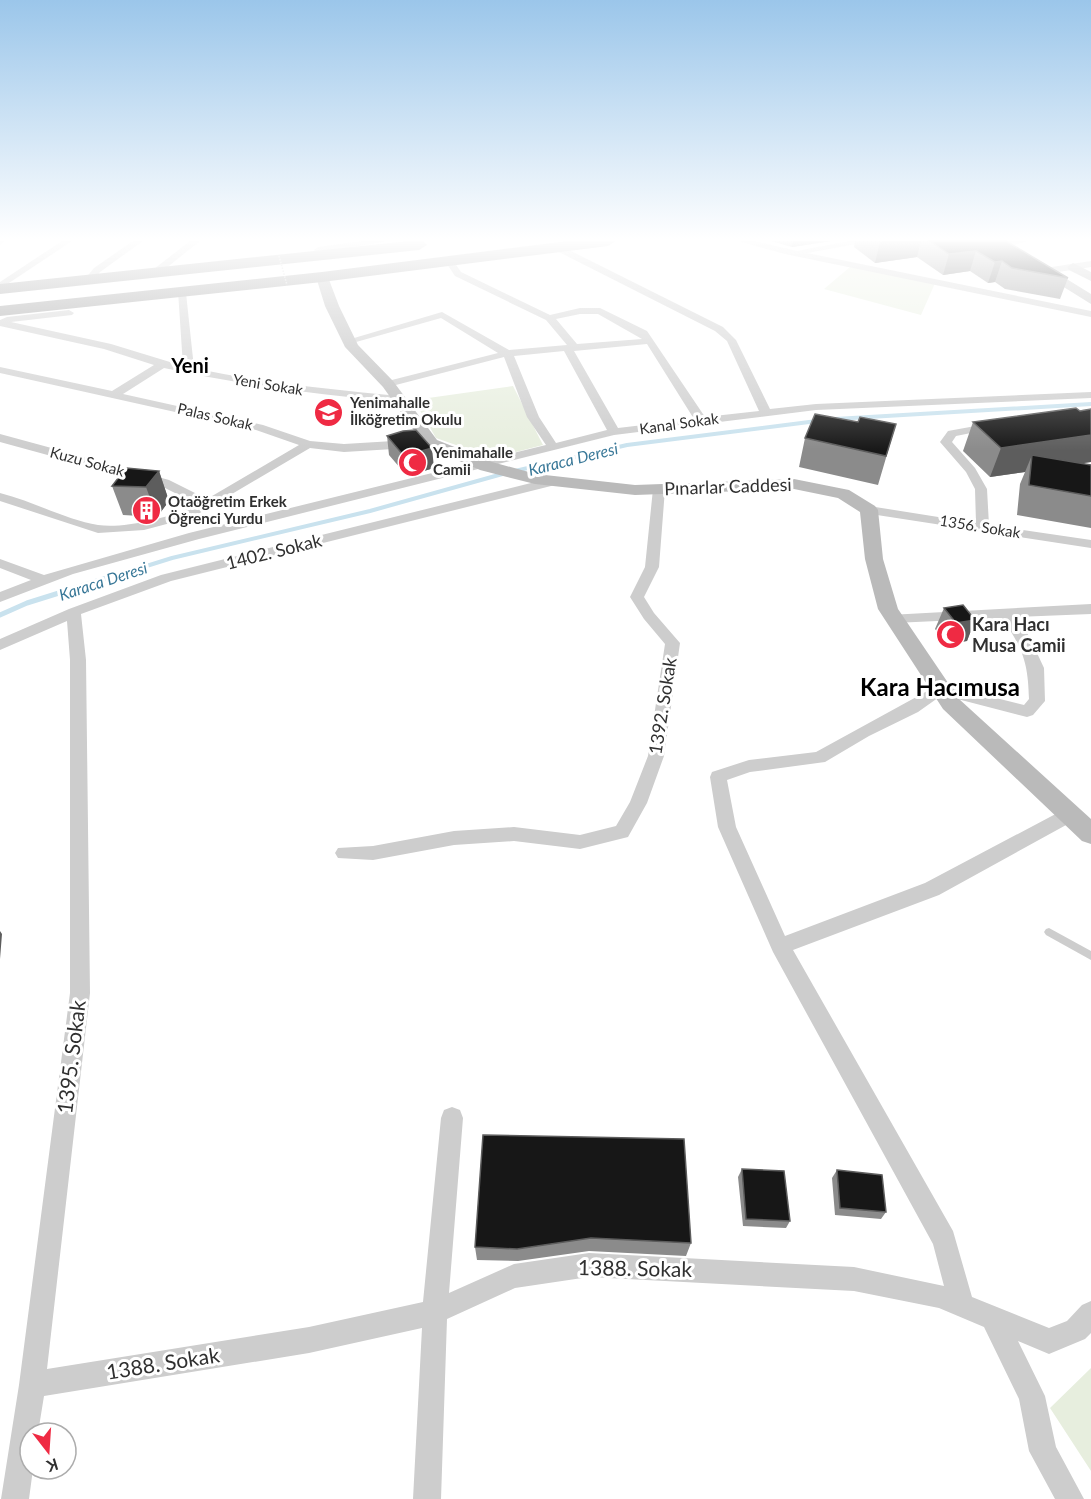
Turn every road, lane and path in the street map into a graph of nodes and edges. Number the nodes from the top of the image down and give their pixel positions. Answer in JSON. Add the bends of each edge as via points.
{"nodes":[{"id":1,"x":183,"y":311,"type":"edge"},
{"id":2,"x":334,"y":311,"type":"edge"},
{"id":3,"x":534,"y":311,"type":"edge"},
{"id":4,"x":684,"y":311,"type":"edge"},
{"id":5,"x":69,"y":313,"type":"dead end"},
{"id":6,"x":549,"y":318,"type":"junction"},
{"id":7,"x":0,"y":322,"type":"edge"},
{"id":8,"x":349,"y":341,"type":"junction"},
{"id":9,"x":650,"y":341,"type":"junction"},
{"id":10,"x":571,"y":348,"type":"junction"},
{"id":11,"x":508,"y":353,"type":"junction"},
{"id":12,"x":162,"y":364,"type":"junction"},
{"id":13,"x":0,"y":370,"type":"edge"},
{"id":14,"x":189,"y":370,"type":"junction"},
{"id":15,"x":388,"y":384,"type":"junction"},
{"id":16,"x":115,"y":394,"type":"junction"},
{"id":17,"x":1091,"y":395,"type":"edge"},
{"id":18,"x":399,"y":399,"type":"junction"},
{"id":19,"x":766,"y":413,"type":"junction"},
{"id":20,"x":701,"y":420,"type":"junction"},
{"id":21,"x":1001,"y":424,"type":"edge"},
{"id":22,"x":615,"y":432,"type":"junction"},
{"id":23,"x":0,"y":438,"type":"edge"},
{"id":24,"x":431,"y":443,"type":"junction"},
{"id":25,"x":308,"y":444,"type":"junction"},
{"id":26,"x":552,"y":446,"type":"junction"},
{"id":27,"x":484,"y":465,"type":"junction"},
{"id":28,"x":555,"y":481,"type":"junction"},
{"id":29,"x":659,"y":489,"type":"junction"},
{"id":30,"x":0,"y":497,"type":"edge"},
{"id":31,"x":206,"y":503,"type":"junction"},
{"id":32,"x":869,"y":510,"type":"junction"},
{"id":33,"x":188,"y":514,"type":"junction"},
{"id":34,"x":983,"y":528,"type":"junction"},
{"id":35,"x":194,"y":536,"type":"junction"},
{"id":36,"x":1091,"y":544,"type":"edge"},
{"id":37,"x":0,"y":563,"type":"edge"},
{"id":38,"x":43,"y":580,"type":"junction"},
{"id":39,"x":0,"y":597,"type":"edge"},
{"id":40,"x":1091,"y":609,"type":"edge"},
{"id":41,"x":74,"y":612,"type":"junction"},
{"id":42,"x":1005,"y":612,"type":"junction"},
{"id":43,"x":894,"y":618,"type":"junction"},
{"id":44,"x":0,"y":645,"type":"edge"},
{"id":45,"x":940,"y":689,"type":"junction"},
{"id":46,"x":1071,"y":814,"type":"junction"},
{"id":47,"x":1091,"y":834,"type":"edge"},
{"id":48,"x":344,"y":854,"type":"dead end"},
{"id":49,"x":1048,"y":932,"type":"dead end"},
{"id":50,"x":780,"y":946,"type":"junction"},
{"id":51,"x":1091,"y":956,"type":"edge"},
{"id":52,"x":452,"y":1118,"type":"dead end"},
{"id":53,"x":962,"y":1305,"type":"junction"},
{"id":54,"x":435,"y":1312,"type":"junction"},
{"id":55,"x":992,"y":1317,"type":"junction"},
{"id":56,"x":1089,"y":1319,"type":"edge"},
{"id":57,"x":32,"y":1385,"type":"junction"},
{"id":58,"x":15,"y":1499,"type":"edge"},
{"id":59,"x":427,"y":1499,"type":"edge"},
{"id":60,"x":1070,"y":1499,"type":"edge"}],
"edges":[{"from":1,"to":14,"type":"street"},
{"from":2,"to":8,"type":"street"},
{"from":3,"to":6,"type":"street"},
{"from":4,"to":19,"type":"street","via":[[719,329],[731,340]]},
{"from":5,"to":7,"type":"street"},
{"from":6,"to":9,"type":"street","via":[[600,311],[643,333]]},
{"from":6,"to":10,"type":"street"},
{"from":7,"to":12,"type":"street","name":"Yeni Sokak","via":[[107,346]]},
{"from":8,"to":11,"type":"street","via":[[442,315]]},
{"from":8,"to":15,"type":"street"},
{"from":9,"to":10,"type":"street"},
{"from":9,"to":20,"type":"street"},
{"from":10,"to":11,"type":"street"},
{"from":10,"to":22,"type":"street"},
{"from":11,"to":15,"type":"street"},
{"from":11,"to":26,"type":"street","via":[[533,417]]},
{"from":12,"to":14,"type":"street","name":"Yeni Sokak"},
{"from":12,"to":16,"type":"street"},
{"from":13,"to":16,"type":"street","name":"Palas Sokak"},
{"from":14,"to":18,"type":"street","name":"Yeni Sokak","via":[[312,392]]},
{"from":15,"to":18,"type":"street"},
{"from":16,"to":25,"type":"street","name":"Palas Sokak","via":[[258,427]]},
{"from":17,"to":19,"type":"street","name":"Kanal Sokak","via":[[816,407]]},
{"from":18,"to":24,"type":"street"},
{"from":19,"to":20,"type":"street","name":"Kanal Sokak"},
{"from":20,"to":22,"type":"street","name":"Kanal Sokak"},
{"from":21,"to":34,"type":"street","via":[[952,433],[946,442],[981,489]]},
{"from":22,"to":26,"type":"street","name":"Kanal Sokak"},
{"from":23,"to":31,"type":"street","name":"Kuzu Sokak","via":[[165,483]]},
{"from":24,"to":25,"type":"street","name":"Palas Sokak","via":[[344,448]]},
{"from":24,"to":27,"type":"street","name":"Pınarlar Caddesi"},
{"from":25,"to":31,"type":"street"},
{"from":26,"to":27,"type":"street","name":"Kanal Sokak"},
{"from":27,"to":28,"type":"street","name":"Pınarlar Caddesi"},
{"from":27,"to":35,"type":"street","name":"Kanal Sokak"},
{"from":28,"to":29,"type":"street","name":"Pınarlar Caddesi"},
{"from":28,"to":41,"type":"street","name":"1402. Sokak","via":[[166,578]]},
{"from":29,"to":32,"type":"street","name":"Pınarlar Caddesi","via":[[794,484],[843,494]]},
{"from":29,"to":48,"type":"street","name":"1392. Sokak","via":[[651,567],[637,597],[673,643],[656,756],[622,832],[580,842],[514,834],[454,838],[373,853]]},
{"from":30,"to":33,"type":"street","via":[[98,529],[144,526]]},
{"from":31,"to":33,"type":"street"},
{"from":32,"to":34,"type":"street","name":"1356. Sokak"},
{"from":32,"to":43,"type":"street","via":[[874,560]]},
{"from":33,"to":35,"type":"street"},
{"from":34,"to":36,"type":"street","name":"1356. Sokak"},
{"from":35,"to":38,"type":"street","name":"Kanal Sokak"},
{"from":37,"to":38,"type":"street"},
{"from":38,"to":39,"type":"street","name":"Kanal Sokak"},
{"from":40,"to":42,"type":"street"},
{"from":41,"to":44,"type":"street","name":"1402. Sokak"},
{"from":41,"to":57,"type":"street","name":"1395. Sokak","via":[[78,660],[80,993]]},
{"from":42,"to":43,"type":"street"},
{"from":42,"to":45,"type":"street","via":[[1022,636],[1036,668],[1037,701],[1027,711]]},
{"from":43,"to":45,"type":"street"},
{"from":45,"to":46,"type":"street","via":[[951,704]]},
{"from":45,"to":50,"type":"street","via":[[819,758],[749,766],[718,777],[727,827]]},
{"from":46,"to":47,"type":"street"},
{"from":46,"to":50,"type":"street","via":[[932,889]]},
{"from":49,"to":51,"type":"lane"},
{"from":50,"to":53,"type":"street","via":[[944,1240]]},
{"from":52,"to":54,"type":"street"},
{"from":53,"to":54,"type":"street","name":"1388. Sokak","via":[[939,1296],[854,1280],[589,1265],[514,1276]]},
{"from":53,"to":55,"type":"street","name":"1388. Sokak"},
{"from":54,"to":57,"type":"street","name":"1388. Sokak","via":[[309,1340]]},
{"from":54,"to":59,"type":"street"},
{"from":55,"to":56,"type":"street","name":"1388. Sokak","via":[[1049,1341],[1076,1330]]},
{"from":55,"to":60,"type":"street","via":[[1032,1396],[1043,1451]]},
{"from":57,"to":58,"type":"street","name":"1395. Sokak"}]}
